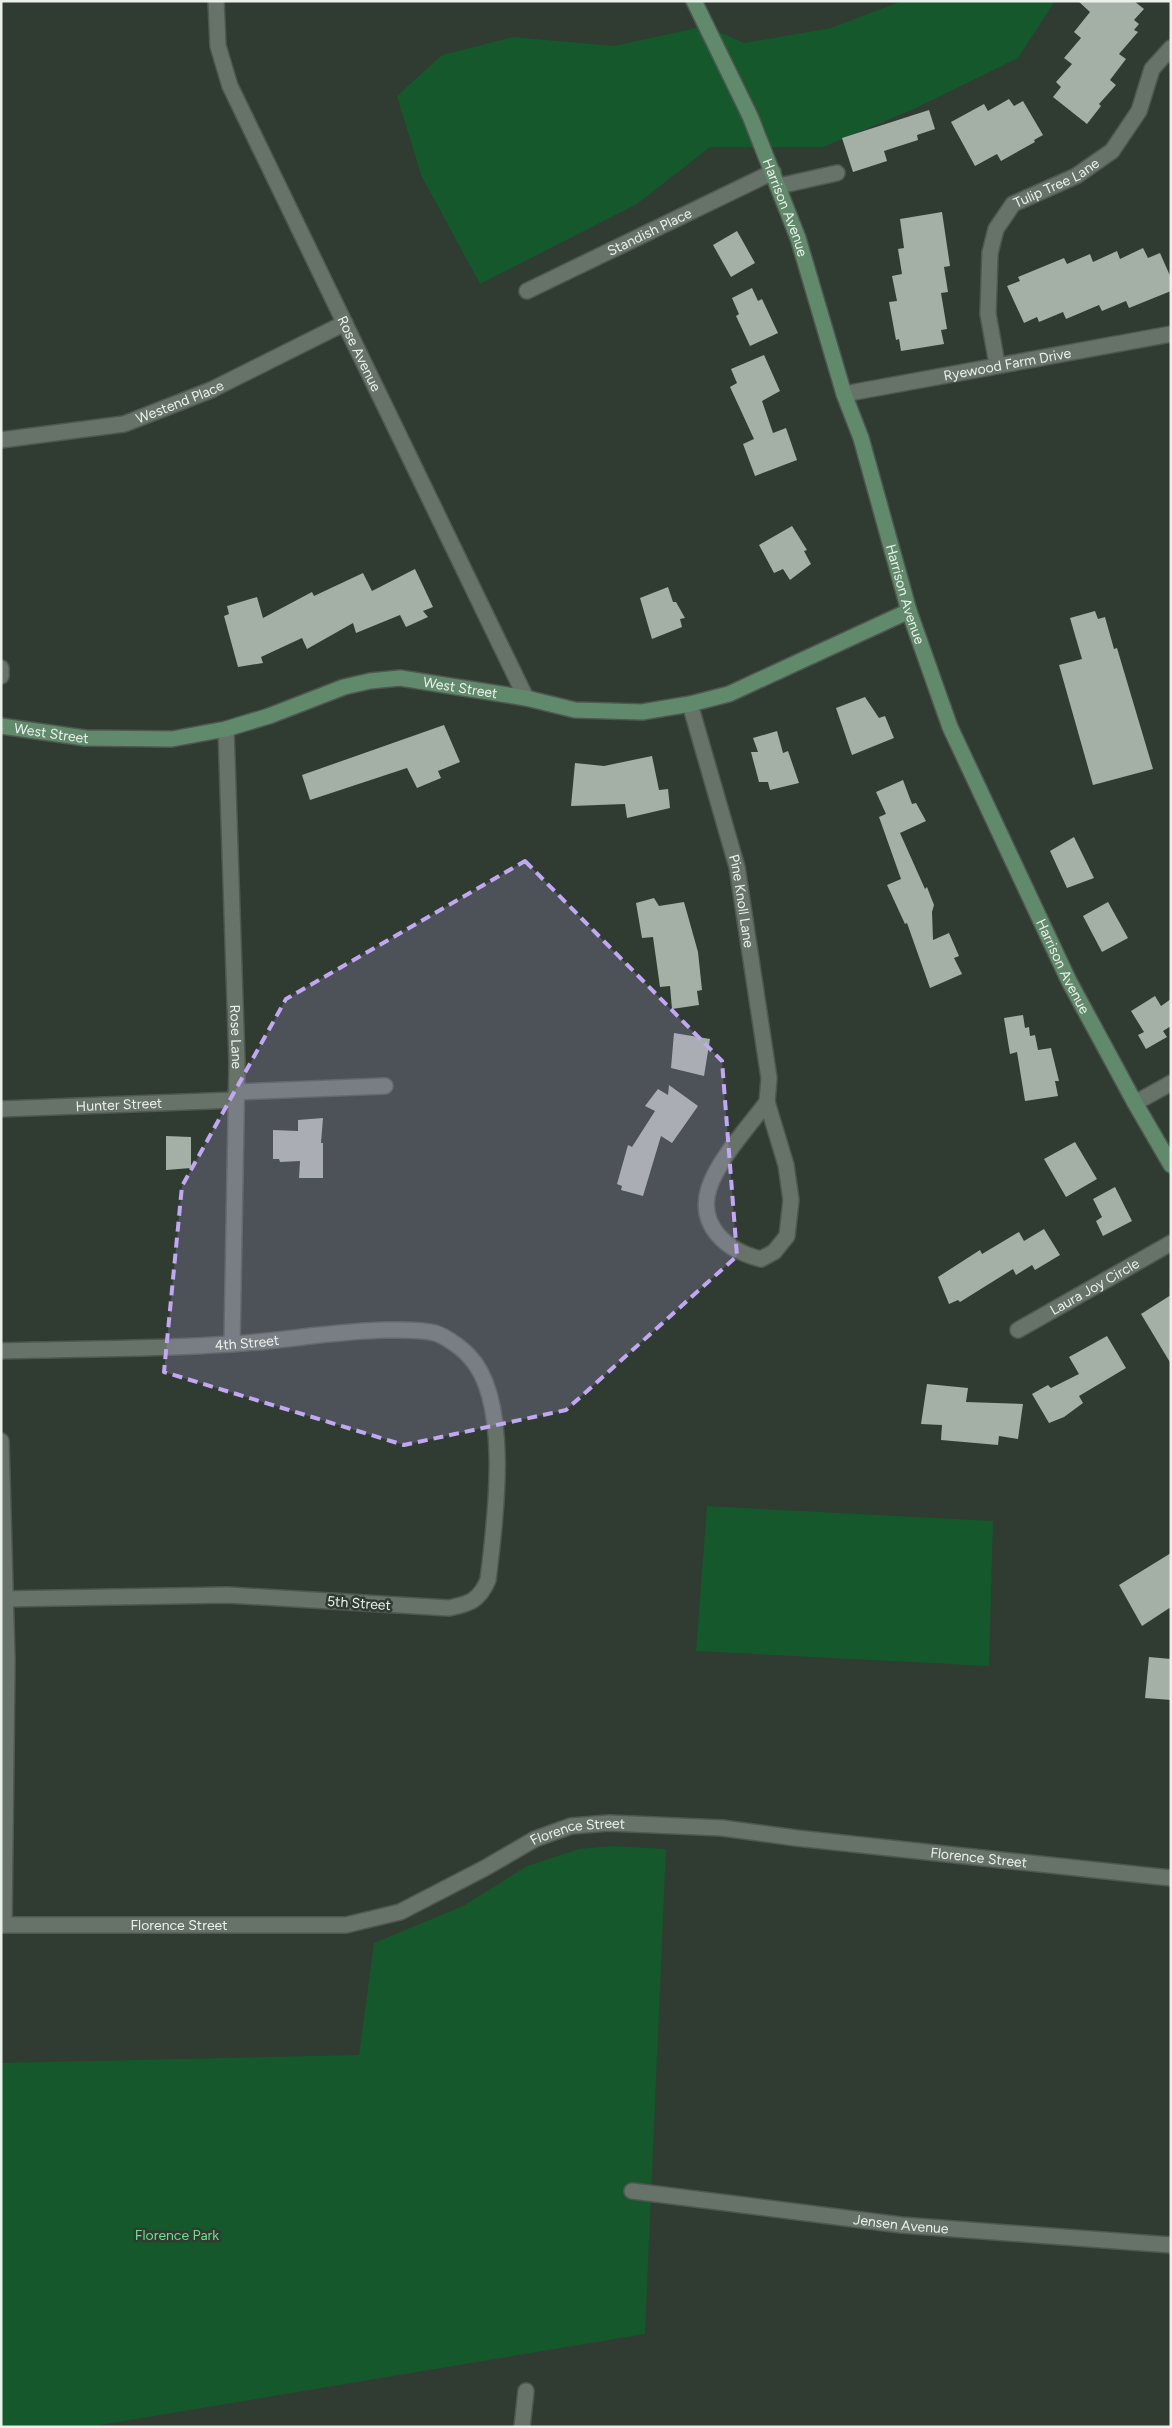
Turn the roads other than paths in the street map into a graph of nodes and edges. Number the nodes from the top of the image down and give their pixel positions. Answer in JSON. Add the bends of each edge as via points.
{"nodes":[{"id":1,"x":216,"y":1,"type":"edge"},
{"id":2,"x":694,"y":1,"type":"edge"},
{"id":3,"x":1171,"y":48,"type":"edge"},
{"id":4,"x":838,"y":173,"type":"dead end"},
{"id":5,"x":776,"y":179,"type":"junction"},
{"id":6,"x":527,"y":291,"type":"dead end"},
{"id":7,"x":345,"y":323,"type":"junction"},
{"id":8,"x":1171,"y":334,"type":"edge"},
{"id":9,"x":997,"y":364,"type":"junction"},
{"id":10,"x":844,"y":394,"type":"junction"},
{"id":11,"x":1,"y":440,"type":"edge"},
{"id":12,"x":909,"y":611,"type":"junction"},
{"id":13,"x":1,"y":668,"type":"edge"},
{"id":14,"x":1,"y":676,"type":"edge"},
{"id":15,"x":526,"y":698,"type":"junction"},
{"id":16,"x":690,"y":704,"type":"junction"},
{"id":17,"x":1,"y":726,"type":"edge"},
{"id":18,"x":226,"y":729,"type":"junction"},
{"id":19,"x":1171,"y":1083,"type":"edge"},
{"id":20,"x":385,"y":1086,"type":"dead end"},
{"id":21,"x":236,"y":1096,"type":"junction"},
{"id":22,"x":767,"y":1102,"type":"junction"},
{"id":23,"x":1135,"y":1103,"type":"junction"},
{"id":24,"x":1,"y":1109,"type":"edge"},
{"id":25,"x":1171,"y":1165,"type":"edge"},
{"id":26,"x":1171,"y":1243,"type":"edge"},
{"id":27,"x":1018,"y":1330,"type":"dead end"},
{"id":28,"x":232,"y":1344,"type":"junction"},
{"id":29,"x":1,"y":1351,"type":"edge"},
{"id":30,"x":478,"y":1368,"type":"joint"},
{"id":31,"x":1,"y":1441,"type":"edge"},
{"id":32,"x":3,"y":1599,"type":"edge"},
{"id":33,"x":1171,"y":1878,"type":"edge"},
{"id":34,"x":3,"y":1925,"type":"edge"},
{"id":35,"x":632,"y":2191,"type":"dead end"},
{"id":36,"x":1171,"y":2245,"type":"edge"},
{"id":37,"x":526,"y":2391,"type":"dead end"},
{"id":38,"x":522,"y":2427,"type":"edge"}],
"edges":[{"from":1,"to":7,"type":"street","name":"Rose Avenue","via":[[218,46],[230,86]]},
{"from":2,"to":5,"type":"main road","name":"Harrison Avenue","via":[[750,116]]},
{"from":3,"to":9,"type":"street","name":"Tulip Tree Lane","via":[[1152,69],[1139,111],[1112,151],[1076,176],[1013,204],[996,229],[990,253],[988,314]]},
{"from":4,"to":5,"type":"street","name":"Standish Place"},
{"from":5,"to":6,"type":"street","name":"Standish Place"},
{"from":5,"to":10,"type":"main road","name":"Harrison Avenue","via":[[798,238]]},
{"from":7,"to":11,"type":"street","name":"Westend Place","via":[[211,390],[124,424]]},
{"from":7,"to":15,"type":"street","name":"Rose Avenue"},
{"from":8,"to":9,"type":"street","name":"Ryewood Farm Drive"},
{"from":9,"to":10,"type":"street","name":"Ryewood Farm Drive"},
{"from":10,"to":12,"type":"main road","name":"Harrison Avenue","via":[[861,438]]},
{"from":12,"to":16,"type":"main road","name":"West Street","via":[[730,694]]},
{"from":12,"to":23,"type":"main road","name":"Harrison Avenue","via":[[950,727],[1069,981]]},
{"from":13,"to":14,"type":"street"},
{"from":15,"to":16,"type":"main road","name":"West Street","via":[[575,710],[642,712]]},
{"from":15,"to":18,"type":"main road","name":"West Street","via":[[423,680],[370,681],[344,687]]},
{"from":16,"to":22,"type":"street","name":"Pine Knoll Lane","via":[[736,867],[769,1078]]},
{"from":17,"to":18,"type":"main road","name":"West Street","via":[[50,734],[118,739],[172,739]]},
{"from":18,"to":21,"type":"street","name":"Rose Lane"},
{"from":19,"to":23,"type":"street"},
{"from":20,"to":21,"type":"street","name":"Hunter Street"},
{"from":21,"to":24,"type":"street","name":"Hunter Street"},
{"from":21,"to":28,"type":"street","name":"Rose Lane"},
{"from":22,"to":22,"type":"street","name":"Pine Knoll Lane","via":[[730,1151],[707,1199],[711,1227],[716,1235],[742,1254],[760,1259],[774,1252],[786,1236],[791,1200],[786,1165]]},
{"from":23,"to":25,"type":"main road","name":"Harrison Avenue"},
{"from":26,"to":27,"type":"street","name":"Laura Joy Circle"},
{"from":28,"to":29,"type":"street","name":"4th Street"},
{"from":28,"to":30,"type":"street","name":"4th Street","via":[[362,1331],[436,1333],[468,1355]]},
{"from":30,"to":32,"type":"street","name":"5th Street","via":[[491,1399],[497,1441],[496,1517],[488,1580],[471,1603],[449,1608],[228,1595]]},
{"from":31,"to":32,"type":"street"},
{"from":32,"to":34,"type":"street","via":[[7,1660]]},
{"from":33,"to":34,"type":"street","name":"Florence Street","via":[[722,1828],[609,1823],[572,1826],[535,1839],[400,1912],[346,1925]]},
{"from":35,"to":36,"type":"street","name":"Jensen Avenue","via":[[901,2225]]},
{"from":37,"to":38,"type":"street"}]}
